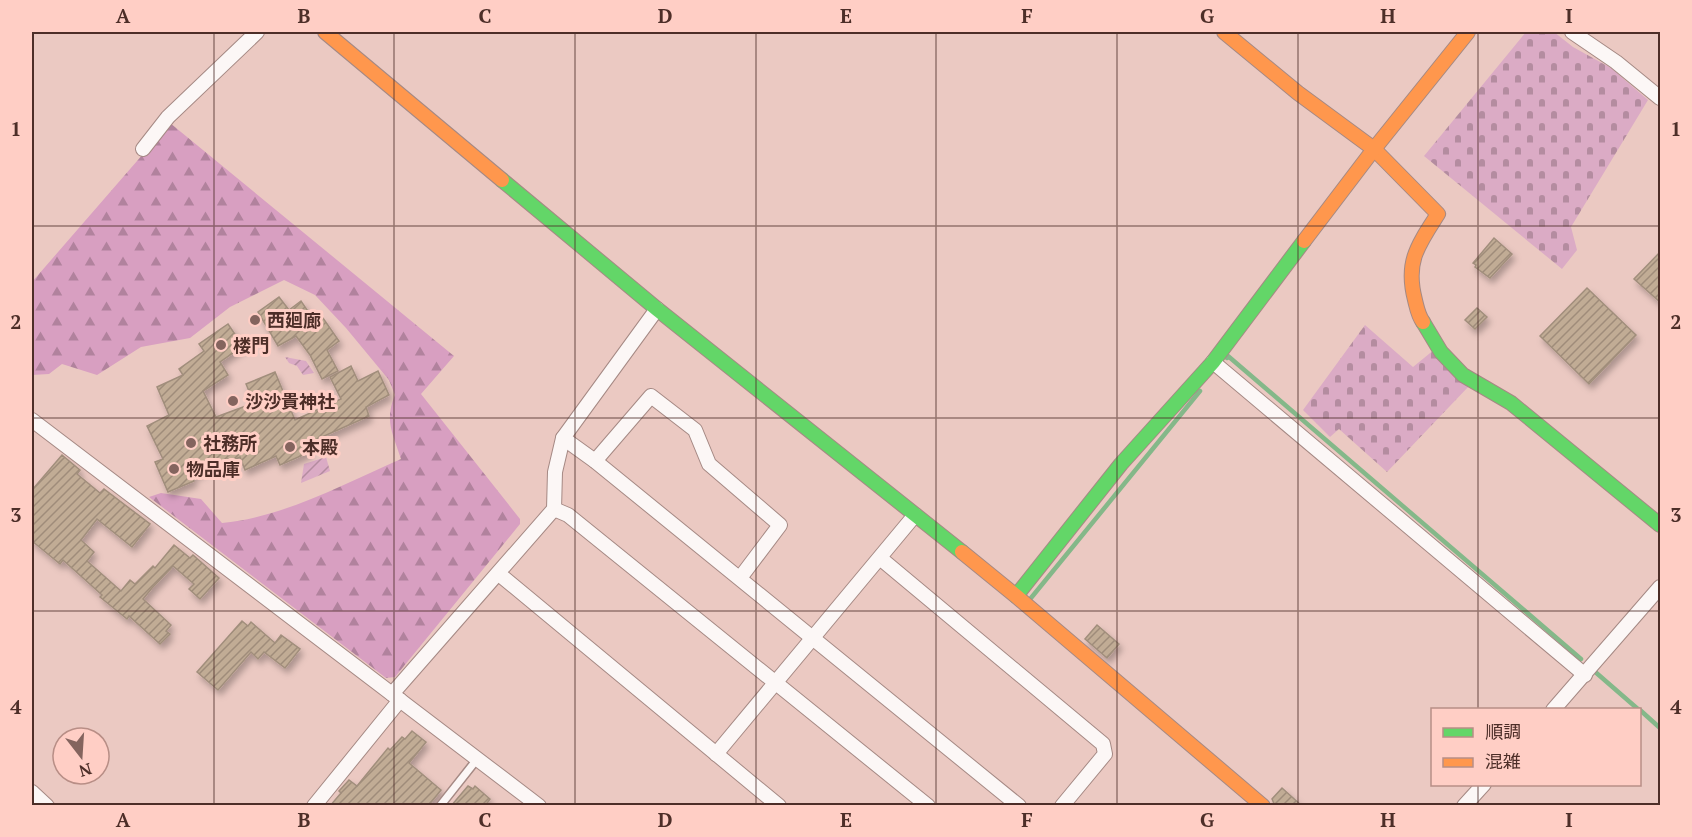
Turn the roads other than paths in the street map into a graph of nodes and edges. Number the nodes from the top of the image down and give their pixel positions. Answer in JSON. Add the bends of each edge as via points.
{"nodes":[{"id":1,"x":257,"y":32,"type":"edge"},
{"id":2,"x":326,"y":32,"type":"edge"},
{"id":3,"x":1224,"y":32,"type":"edge"},
{"id":4,"x":1468,"y":32,"type":"edge"},
{"id":5,"x":1572,"y":32,"type":"edge"},
{"id":6,"x":1660,"y":98,"type":"edge"},
{"id":7,"x":143,"y":149,"type":"dead end"},
{"id":8,"x":1374,"y":149,"type":"junction"},
{"id":9,"x":657,"y":309,"type":"junction"},
{"id":10,"x":1213,"y":362,"type":"junction"},
{"id":11,"x":32,"y":420,"type":"edge"},
{"id":12,"x":563,"y":438,"type":"junction"},
{"id":13,"x":595,"y":461,"type":"junction"},
{"id":14,"x":554,"y":509,"type":"junction"},
{"id":15,"x":915,"y":515,"type":"junction"},
{"id":16,"x":1660,"y":525,"type":"edge"},
{"id":17,"x":880,"y":558,"type":"junction"},
{"id":18,"x":499,"y":574,"type":"junction"},
{"id":19,"x":740,"y":578,"type":"junction"},
{"id":20,"x":1660,"y":587,"type":"edge"},
{"id":21,"x":1016,"y":596,"type":"junction"},
{"id":22,"x":813,"y":638,"type":"junction"},
{"id":23,"x":1585,"y":675,"type":"junction"},
{"id":24,"x":776,"y":683,"type":"junction"},
{"id":25,"x":396,"y":697,"type":"junction"},
{"id":26,"x":1555,"y":708,"type":"edge"},
{"id":27,"x":716,"y":754,"type":"junction"},
{"id":28,"x":478,"y":758,"type":"junction"},
{"id":29,"x":1482,"y":786,"type":"edge"},
{"id":30,"x":32,"y":792,"type":"edge"},
{"id":31,"x":47,"y":806,"type":"edge"},
{"id":32,"x":314,"y":806,"type":"edge"},
{"id":33,"x":440,"y":806,"type":"edge"},
{"id":34,"x":539,"y":806,"type":"edge"},
{"id":35,"x":779,"y":806,"type":"edge"},
{"id":36,"x":928,"y":806,"type":"edge"},
{"id":37,"x":1019,"y":806,"type":"edge"},
{"id":38,"x":1062,"y":806,"type":"edge"},
{"id":39,"x":1263,"y":806,"type":"edge"},
{"id":40,"x":1464,"y":806,"type":"edge"}],
"edges":[{"from":1,"to":7,"type":"street","via":[[168,117]]},
{"from":2,"to":9,"type":"street"},
{"from":3,"to":8,"type":"street"},
{"from":4,"to":8,"type":"street"},
{"from":5,"to":6,"type":"street"},
{"from":8,"to":10,"type":"street"},
{"from":8,"to":16,"type":"street","via":[[1438,214],[1417,246],[1410,285],[1420,318],[1441,352],[1463,375],[1511,403]]},
{"from":9,"to":12,"type":"street"},
{"from":9,"to":15,"type":"street"},
{"from":10,"to":21,"type":"street","via":[[1121,464]]},
{"from":10,"to":23,"type":"street"},
{"from":11,"to":25,"type":"street"},
{"from":12,"to":13,"type":"street"},
{"from":12,"to":14,"type":"street","via":[[555,472]]},
{"from":13,"to":19,"type":"street"},
{"from":13,"to":19,"type":"street","via":[[651,396],[695,430],[709,464],[780,525]]},
{"from":14,"to":18,"type":"street"},
{"from":14,"to":24,"type":"street","via":[[568,515]]},
{"from":15,"to":17,"type":"street"},
{"from":15,"to":21,"type":"street"},
{"from":17,"to":22,"type":"street"},
{"from":17,"to":38,"type":"street","via":[[1103,744],[1105,754]]},
{"from":18,"to":25,"type":"street"},
{"from":18,"to":27,"type":"street"},
{"from":19,"to":22,"type":"street"},
{"from":20,"to":23,"type":"street"},
{"from":21,"to":39,"type":"street"},
{"from":22,"to":24,"type":"street"},
{"from":22,"to":37,"type":"street"},
{"from":23,"to":26,"type":"street"},
{"from":24,"to":27,"type":"street"},
{"from":24,"to":36,"type":"street"},
{"from":25,"to":28,"type":"street"},
{"from":25,"to":32,"type":"street"},
{"from":27,"to":35,"type":"street"},
{"from":28,"to":33,"type":"lane"},
{"from":28,"to":34,"type":"street"},
{"from":29,"to":40,"type":"street"},
{"from":30,"to":31,"type":"street"}]}
